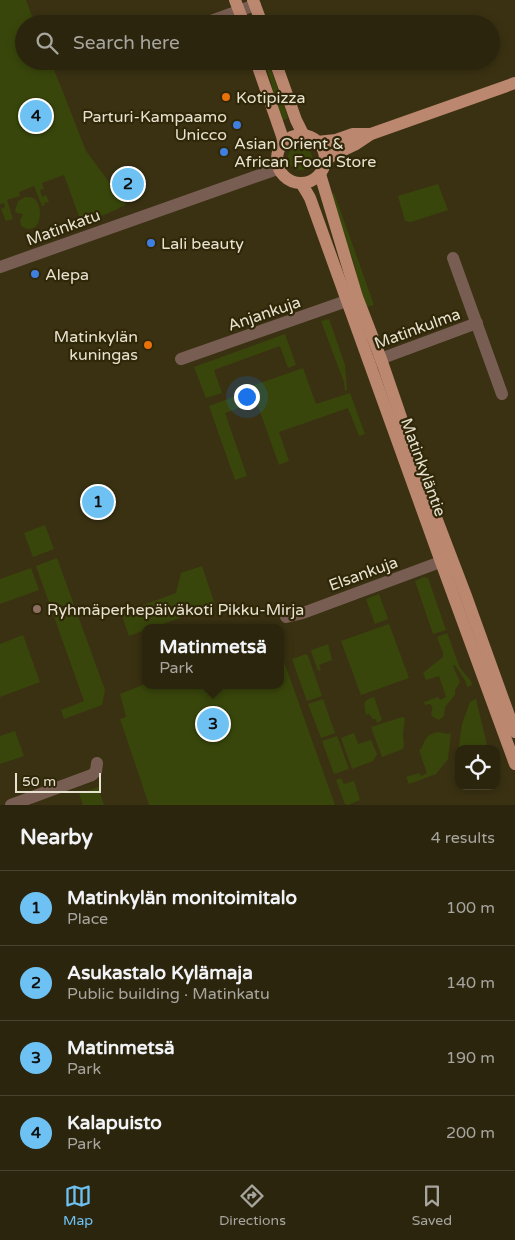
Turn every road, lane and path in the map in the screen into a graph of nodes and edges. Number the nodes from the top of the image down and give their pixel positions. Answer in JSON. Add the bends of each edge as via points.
{"nodes":[{"id":1,"x":254,"y":2,"type":"edge"},
{"id":2,"x":237,"y":5,"type":"edge"},
{"id":3,"x":219,"y":15,"type":"edge"},
{"id":4,"x":259,"y":15,"type":"edge"},
{"id":5,"x":259,"y":70,"type":"edge"},
{"id":6,"x":278,"y":70,"type":"edge"},
{"id":7,"x":515,"y":83,"type":"edge"},
{"id":8,"x":370,"y":134,"type":"junction"},
{"id":9,"x":304,"y":136,"type":"junction"},
{"id":10,"x":317,"y":142,"type":"junction"},
{"id":11,"x":284,"y":144,"type":"junction"},
{"id":12,"x":280,"y":168,"type":"junction"},
{"id":13,"x":323,"y":168,"type":"junction"},
{"id":14,"x":301,"y":183,"type":"junction"},
{"id":15,"x":454,"y":258,"type":"dead end"},
{"id":16,"x":0,"y":267,"type":"edge"},
{"id":17,"x":352,"y":299,"type":"junction"},
{"id":18,"x":477,"y":323,"type":"junction"},
{"id":19,"x":181,"y":359,"type":"dead end"},
{"id":20,"x":375,"y":361,"type":"junction"},
{"id":21,"x":502,"y":394,"type":"dead end"},
{"id":22,"x":446,"y":560,"type":"junction"},
{"id":23,"x":286,"y":617,"type":"dead end"},
{"id":24,"x":515,"y":732,"type":"edge"},
{"id":25,"x":97,"y":763,"type":"dead end"},
{"id":26,"x":515,"y":764,"type":"edge"},
{"id":27,"x":11,"y":805,"type":"edge"}],
"edges":[{"from":1,"to":2,"type":"street"},
{"from":1,"to":4,"type":"main road"},
{"from":2,"to":3,"type":"street"},
{"from":5,"to":11,"type":"main road"},
{"from":6,"to":9,"type":"main road"},
{"from":7,"to":8,"type":"main road"},
{"from":8,"to":10,"type":"main road","via":[[353,134]]},
{"from":8,"to":13,"type":"main road","via":[[333,155]]},
{"from":9,"to":10,"type":"main road"},
{"from":9,"to":11,"type":"main road","via":[[291,138]]},
{"from":10,"to":13,"type":"main road","via":[[324,151]]},
{"from":11,"to":12,"type":"main road","via":[[278,155]]},
{"from":12,"to":14,"type":"main road","via":[[290,180]]},
{"from":12,"to":16,"type":"street","name":"Matinkatu"},
{"from":13,"to":14,"type":"main road","via":[[311,181]]},
{"from":13,"to":17,"type":"main road","name":"Matinkyläntie"},
{"from":14,"to":17,"type":"main road","name":"Matinkyläntie"},
{"from":15,"to":18,"type":"street","name":"Matinkulma"},
{"from":17,"to":19,"type":"street","name":"Anjankuja"},
{"from":17,"to":20,"type":"main road","name":"Matinkyläntie"},
{"from":18,"to":20,"type":"street","name":"Matinkulma"},
{"from":18,"to":21,"type":"street","name":"Matinkulma"},
{"from":20,"to":22,"type":"main road","name":"Matinkyläntie"},
{"from":22,"to":23,"type":"street","name":"Elsankuja"},
{"from":22,"to":24,"type":"main road","name":"Matinkyläntie","via":[[466,596]]},
{"from":22,"to":26,"type":"main road","name":"Matinkyläntie"},
{"from":25,"to":27,"type":"street","via":[[92,775]]}]}
